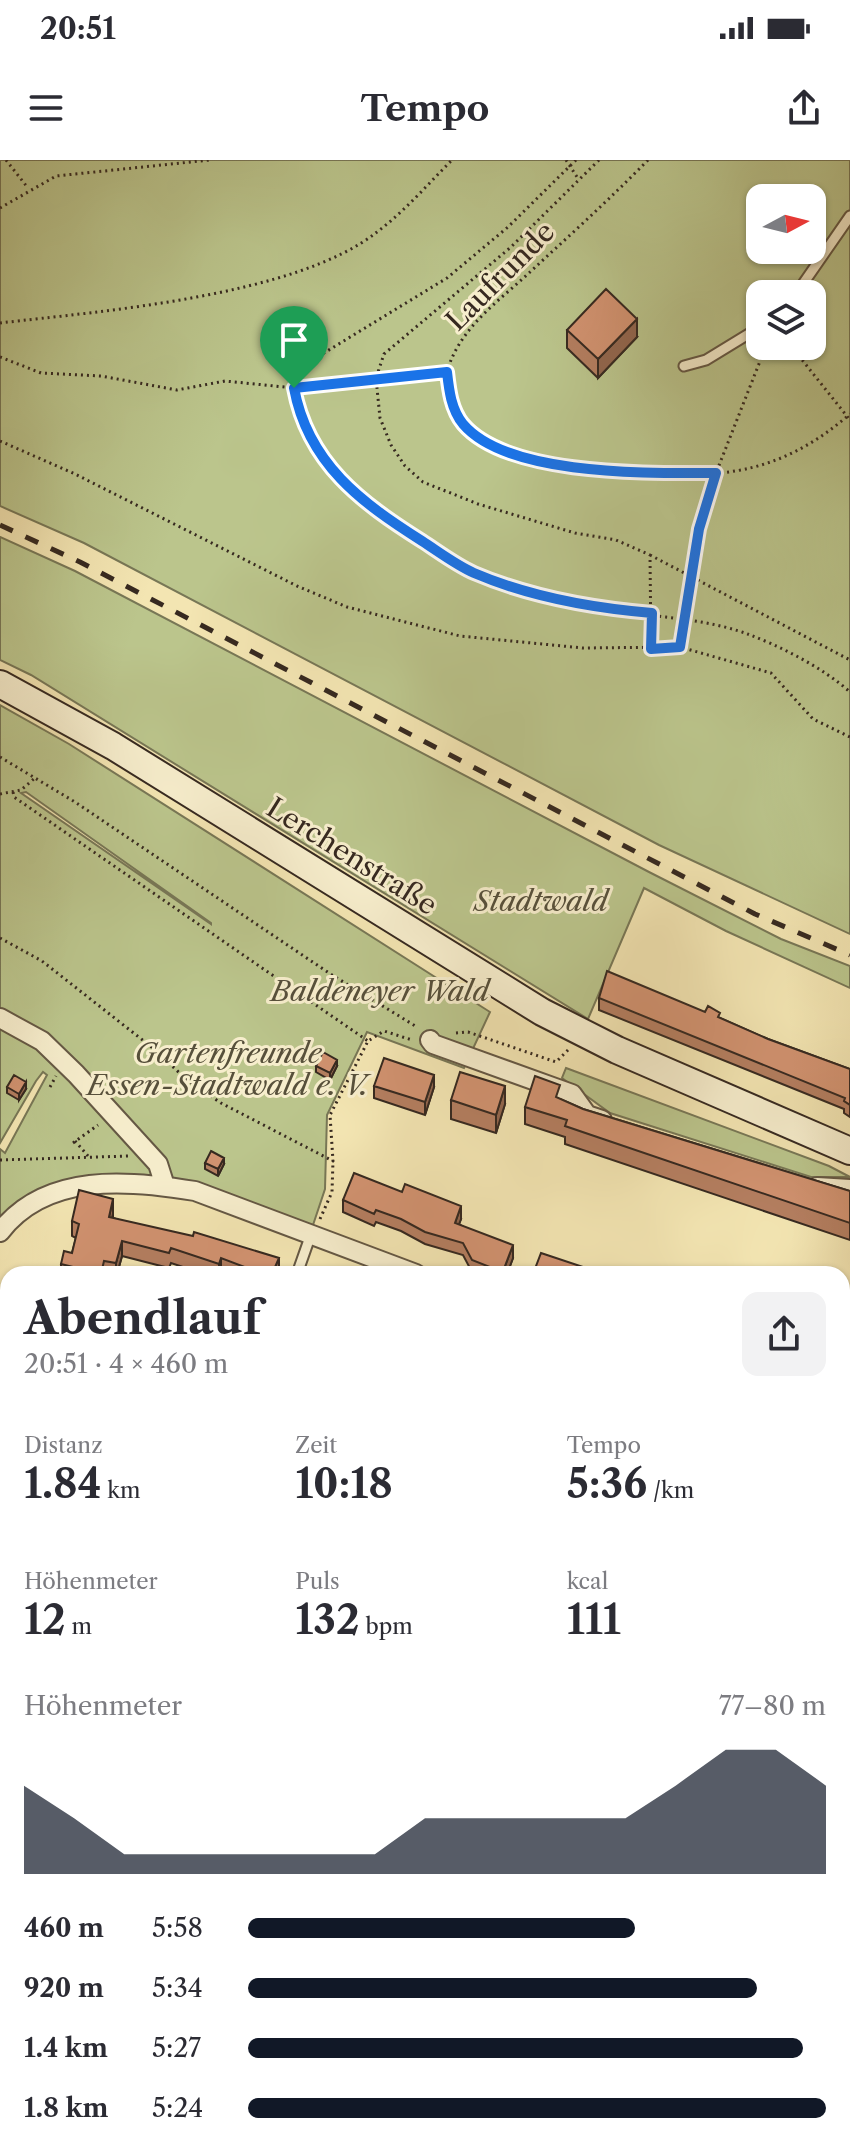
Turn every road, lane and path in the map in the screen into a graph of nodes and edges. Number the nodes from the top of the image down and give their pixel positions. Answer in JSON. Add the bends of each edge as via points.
{"nodes":[{"id":1,"x":6,"y":160,"type":"edge"},
{"id":2,"x":210,"y":160,"type":"edge"},
{"id":3,"x":452,"y":160,"type":"edge"},
{"id":4,"x":566,"y":160,"type":"edge"},
{"id":5,"x":576,"y":160,"type":"edge"},
{"id":6,"x":599,"y":160,"type":"edge"},
{"id":7,"x":648,"y":160,"type":"edge"},
{"id":8,"x":569,"y":167,"type":"junction"},
{"id":9,"x":579,"y":180,"type":"junction"},
{"id":10,"x":28,"y":189,"type":"junction"},
{"id":11,"x":0,"y":208,"type":"edge"},
{"id":12,"x":850,"y":216,"type":"edge"},
{"id":13,"x":806,"y":280,"type":"edge"},
{"id":14,"x":0,"y":323,"type":"edge"},
{"id":15,"x":746,"y":336,"type":"edge"},
{"id":16,"x":0,"y":357,"type":"edge"},
{"id":17,"x":760,"y":360,"type":"edge"},
{"id":18,"x":802,"y":360,"type":"edge"},
{"id":19,"x":684,"y":366,"type":"dead end"},
{"id":20,"x":447,"y":372,"type":"junction"},
{"id":21,"x":376,"y":378,"type":"junction"},
{"id":22,"x":294,"y":388,"type":"junction"},
{"id":23,"x":849,"y":417,"type":"edge"},
{"id":24,"x":0,"y":441,"type":"edge"},
{"id":25,"x":716,"y":473,"type":"junction"},
{"id":26,"x":650,"y":555,"type":"junction"},
{"id":27,"x":690,"y":575,"type":"junction"},
{"id":28,"x":652,"y":613,"type":"junction"},
{"id":29,"x":685,"y":618,"type":"junction"},
{"id":30,"x":680,"y":647,"type":"junction"},
{"id":31,"x":651,"y":649,"type":"junction"},
{"id":32,"x":850,"y":660,"type":"edge"},
{"id":33,"x":0,"y":684,"type":"edge"},
{"id":34,"x":850,"y":692,"type":"edge"},
{"id":35,"x":850,"y":737,"type":"edge"},
{"id":36,"x":0,"y":757,"type":"edge"},
{"id":37,"x":35,"y":778,"type":"junction"},
{"id":38,"x":13,"y":792,"type":"junction"},
{"id":39,"x":0,"y":794,"type":"edge"},
{"id":40,"x":0,"y":938,"type":"edge"},
{"id":41,"x":0,"y":1018,"type":"edge"},
{"id":42,"x":576,"y":1030,"type":"junction"},
{"id":43,"x":368,"y":1041,"type":"junction"},
{"id":44,"x":432,"y":1042,"type":"junction"},
{"id":45,"x":115,"y":1114,"type":"junction"},
{"id":46,"x":617,"y":1125,"type":"edge"},
{"id":47,"x":850,"y":1151,"type":"edge"},
{"id":48,"x":90,"y":1158,"type":"junction"},
{"id":49,"x":0,"y":1160,"type":"edge"},
{"id":50,"x":333,"y":1161,"type":"junction"},
{"id":51,"x":158,"y":1164,"type":"junction"},
{"id":52,"x":797,"y":1182,"type":"edge"},
{"id":53,"x":165,"y":1186,"type":"junction"},
{"id":54,"x":850,"y":1189,"type":"edge"},
{"id":55,"x":0,"y":1232,"type":"edge"},
{"id":56,"x":310,"y":1237,"type":"junction"},
{"id":57,"x":300,"y":1266,"type":"edge"},
{"id":58,"x":393,"y":1266,"type":"edge"}],
"edges":[{"from":1,"to":10,"type":"path"},
{"from":2,"to":10,"type":"path","via":[[56,176]]},
{"from":3,"to":14,"type":"path","via":[[376,234],[294,272],[193,298]]},
{"from":4,"to":8,"type":"path"},
{"from":5,"to":8,"type":"path"},
{"from":6,"to":9,"type":"path"},
{"from":7,"to":20,"type":"path","name":"Laufrunde","via":[[468,331]]},
{"from":8,"to":9,"type":"path"},
{"from":8,"to":22,"type":"path","via":[[447,278],[319,356]]},
{"from":9,"to":21,"type":"path","via":[[511,247],[384,354]]},
{"from":10,"to":11,"type":"path"},
{"from":12,"to":13,"type":"lane"},
{"from":15,"to":19,"type":"lane","via":[[706,360]]},
{"from":16,"to":22,"type":"path","via":[[41,373],[101,376],[177,390],[239,380]]},
{"from":17,"to":25,"type":"path"},
{"from":18,"to":23,"type":"path"},
{"from":20,"to":21,"type":"path"},
{"from":20,"to":25,"type":"path","name":"Laufrunde","via":[[450,401],[463,424],[508,452],[581,468]]},
{"from":21,"to":22,"type":"path"},
{"from":21,"to":26,"type":"path","via":[[380,418],[391,445],[423,482],[478,504],[616,540]]},
{"from":22,"to":28,"type":"path","via":[[297,406],[331,470],[356,497],[416,537],[473,572],[516,587],[602,609]]},
{"from":23,"to":25,"type":"path","name":"Laufrunde","via":[[781,460]]},
{"from":24,"to":31,"type":"path","via":[[347,607],[460,636]]},
{"from":25,"to":27,"type":"path"},
{"from":26,"to":27,"type":"path"},
{"from":26,"to":28,"type":"path"},
{"from":27,"to":29,"type":"path"},
{"from":27,"to":32,"type":"path"},
{"from":28,"to":29,"type":"path"},
{"from":28,"to":31,"type":"path"},
{"from":29,"to":30,"type":"path"},
{"from":29,"to":34,"type":"path","via":[[772,644]]},
{"from":30,"to":31,"type":"path"},
{"from":30,"to":35,"type":"path","via":[[771,673],[813,719]]},
{"from":33,"to":42,"type":"main road","name":"Lerchenstraße","via":[[113,746]]},
{"from":36,"to":37,"type":"path"},
{"from":37,"to":38,"type":"path"},
{"from":37,"to":44,"type":"path","via":[[427,1032]]},
{"from":38,"to":39,"type":"path"},
{"from":38,"to":43,"type":"path"},
{"from":40,"to":50,"type":"path","via":[[42,961],[221,1103]]},
{"from":41,"to":45,"type":"street","via":[[42,1041]]},
{"from":42,"to":44,"type":"path","via":[[567,1052],[556,1062],[468,1032]]},
{"from":42,"to":47,"type":"main road","name":"Lerchenstraße"},
{"from":43,"to":44,"type":"path","via":[[384,1031]]},
{"from":43,"to":50,"type":"path","via":[[330,1115]]},
{"from":44,"to":46,"type":"street","via":[[572,1094],[587,1115]]},
{"from":45,"to":48,"type":"path","via":[[74,1142]]},
{"from":45,"to":51,"type":"street"},
{"from":48,"to":49,"type":"path"},
{"from":48,"to":51,"type":"path","via":[[124,1155]]},
{"from":50,"to":56,"type":"path","via":[[332,1192]]},
{"from":51,"to":53,"type":"street"},
{"from":52,"to":54,"type":"street"},
{"from":53,"to":55,"type":"street","via":[[100,1184],[55,1192],[27,1205]]},
{"from":53,"to":56,"type":"street","via":[[195,1191]]},
{"from":56,"to":57,"type":"lane"},
{"from":56,"to":58,"type":"street"}]}
